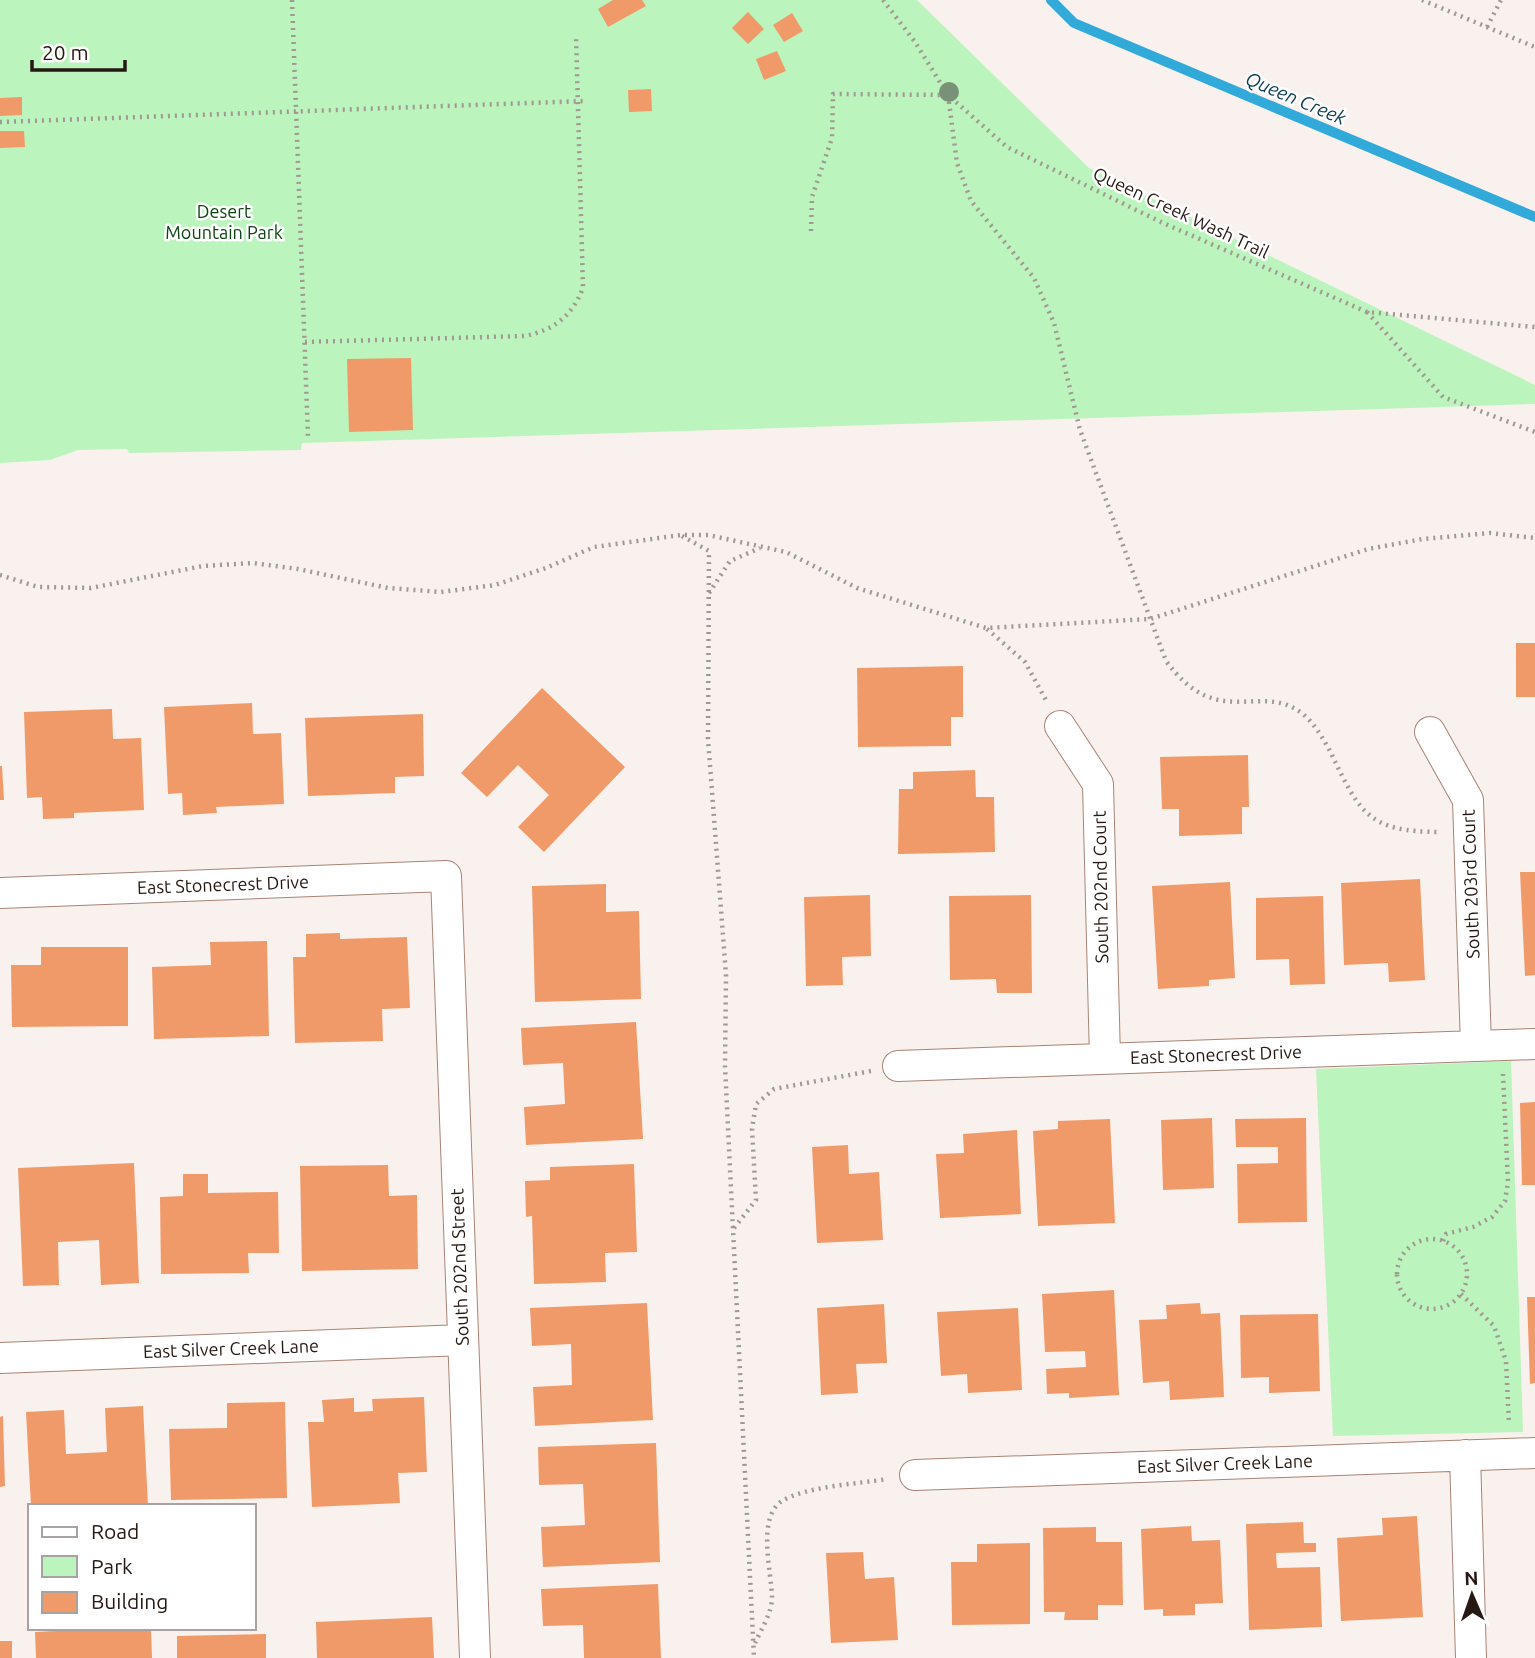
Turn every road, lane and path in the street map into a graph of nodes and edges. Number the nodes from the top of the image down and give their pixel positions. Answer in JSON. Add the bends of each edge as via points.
{"nodes":[{"id":1,"x":292,"y":0,"type":"edge"},
{"id":2,"x":883,"y":0,"type":"edge"},
{"id":3,"x":1422,"y":0,"type":"edge"},
{"id":4,"x":1501,"y":0,"type":"edge"},
{"id":5,"x":1487,"y":27,"type":"junction"},
{"id":6,"x":576,"y":35,"type":"dead end"},
{"id":7,"x":1535,"y":47,"type":"edge"},
{"id":8,"x":948,"y":95,"type":"junction"},
{"id":9,"x":578,"y":101,"type":"junction"},
{"id":10,"x":585,"y":101,"type":"dead end"},
{"id":11,"x":298,"y":111,"type":"junction"},
{"id":12,"x":0,"y":122,"type":"edge"},
{"id":13,"x":811,"y":231,"type":"dead end"},
{"id":14,"x":1367,"y":312,"type":"junction"},
{"id":15,"x":1535,"y":327,"type":"edge"},
{"id":16,"x":305,"y":342,"type":"junction"},
{"id":17,"x":1535,"y":432,"type":"edge"},
{"id":18,"x":308,"y":437,"type":"dead end"},
{"id":19,"x":681,"y":535,"type":"junction"},
{"id":20,"x":1535,"y":538,"type":"edge"},
{"id":21,"x":760,"y":548,"type":"junction"},
{"id":22,"x":0,"y":575,"type":"edge"},
{"id":23,"x":709,"y":594,"type":"junction"},
{"id":24,"x":1150,"y":618,"type":"junction"},
{"id":25,"x":986,"y":628,"type":"junction"},
{"id":26,"x":1060,"y":726,"type":"joint"},
{"id":27,"x":1430,"y":732,"type":"dead end"},
{"id":28,"x":1469,"y":831,"type":"junction"},
{"id":29,"x":446,"y":876,"type":"joint"},
{"id":30,"x":0,"y":893,"type":"edge"},
{"id":31,"x":1535,"y":1044,"type":"edge"},
{"id":32,"x":1476,"y":1046,"type":"junction"},
{"id":33,"x":1105,"y":1059,"type":"junction"},
{"id":34,"x":898,"y":1066,"type":"joint"},
{"id":35,"x":1503,"y":1068,"type":"dead end"},
{"id":36,"x":733,"y":1228,"type":"junction"},
{"id":37,"x":1443,"y":1241,"type":"junction"},
{"id":38,"x":1461,"y":1294,"type":"junction"},
{"id":39,"x":463,"y":1340,"type":"junction"},
{"id":40,"x":0,"y":1358,"type":"edge"},
{"id":41,"x":1510,"y":1425,"type":"dead end"},
{"id":42,"x":1535,"y":1453,"type":"edge"},
{"id":43,"x":1465,"y":1455,"type":"junction"},
{"id":44,"x":915,"y":1475,"type":"joint"},
{"id":45,"x":754,"y":1647,"type":"junction"},
{"id":46,"x":475,"y":1658,"type":"edge"},
{"id":47,"x":754,"y":1658,"type":"edge"},
{"id":48,"x":1471,"y":1658,"type":"edge"}],
"edges":[{"from":1,"to":11,"type":"path"},
{"from":2,"to":8,"type":"path","name":"Queen Creek Wash Trail"},
{"from":3,"to":5,"type":"path"},
{"from":4,"to":5,"type":"path"},
{"from":5,"to":7,"type":"path"},
{"from":6,"to":9,"type":"path"},
{"from":8,"to":13,"type":"path","via":[[833,94],[832,138],[812,197]]},
{"from":8,"to":14,"type":"path","name":"Queen Creek Wash Trail","via":[[1007,147],[1163,223]]},
{"from":8,"to":24,"type":"path","via":[[957,163],[971,201],[1034,278],[1054,323],[1080,430]]},
{"from":9,"to":10,"type":"path"},
{"from":9,"to":11,"type":"path"},
{"from":9,"to":16,"type":"path","via":[[583,288],[560,322],[546,332],[525,336]]},
{"from":11,"to":12,"type":"path"},
{"from":11,"to":16,"type":"path"},
{"from":14,"to":15,"type":"path","name":"Queen Creek Wash Trail"},
{"from":14,"to":17,"type":"path","via":[[1443,397]]},
{"from":16,"to":18,"type":"path"},
{"from":19,"to":21,"type":"path","via":[[708,535]]},
{"from":19,"to":22,"type":"path","via":[[594,547],[495,585],[441,592],[388,588],[253,563],[203,566],[91,589],[38,587]]},
{"from":19,"to":23,"type":"path","via":[[709,551]]},
{"from":20,"to":24,"type":"path","via":[[1490,533],[1368,550]]},
{"from":21,"to":23,"type":"path","via":[[730,561]]},
{"from":21,"to":25,"type":"path","via":[[786,552],[857,588]]},
{"from":23,"to":36,"type":"path","via":[[708,739],[726,975],[725,1066]]},
{"from":24,"to":25,"type":"path"},
{"from":24,"to":28,"type":"path","via":[[1166,661],[1191,689],[1210,700],[1275,703],[1302,713],[1324,739],[1353,799],[1376,822],[1408,832]]},
{"from":25,"to":26,"type":"path","via":[[1025,662]]},
{"from":26,"to":33,"type":"street","name":"South 202nd Court","via":[[1098,784]]},
{"from":27,"to":28,"type":"street","name":"South 203rd Court","via":[[1468,800]]},
{"from":28,"to":32,"type":"street","name":"South 203rd Court"},
{"from":29,"to":30,"type":"street","name":"East Stonecrest Drive"},
{"from":29,"to":39,"type":"street","name":"South 202nd Street"},
{"from":31,"to":32,"type":"street","name":"East Stonecrest Drive"},
{"from":32,"to":33,"type":"street","name":"East Stonecrest Drive"},
{"from":33,"to":34,"type":"street","name":"East Stonecrest Drive"},
{"from":34,"to":36,"type":"path","via":[[774,1089],[756,1104],[752,1129],[756,1200]]},
{"from":35,"to":37,"type":"path","via":[[1505,1201],[1492,1217],[1446,1234]]},
{"from":36,"to":45,"type":"path"},
{"from":37,"to":38,"type":"path","via":[[1457,1248],[1467,1268]]},
{"from":37,"to":38,"type":"path","via":[[1425,1239],[1406,1250],[1399,1260],[1398,1284],[1412,1304],[1423,1309],[1447,1307]]},
{"from":38,"to":41,"type":"path","via":[[1494,1326],[1506,1362]]},
{"from":39,"to":40,"type":"street","name":"East Silver Creek Lane"},
{"from":39,"to":46,"type":"street","name":"South 202nd Street"},
{"from":42,"to":43,"type":"street","name":"East Silver Creek Lane"},
{"from":43,"to":44,"type":"street","name":"East Silver Creek Lane"},
{"from":43,"to":48,"type":"street"},
{"from":44,"to":45,"type":"path","via":[[803,1493],[780,1502],[770,1519],[767,1551],[772,1601]]},
{"from":45,"to":47,"type":"path"}]}
